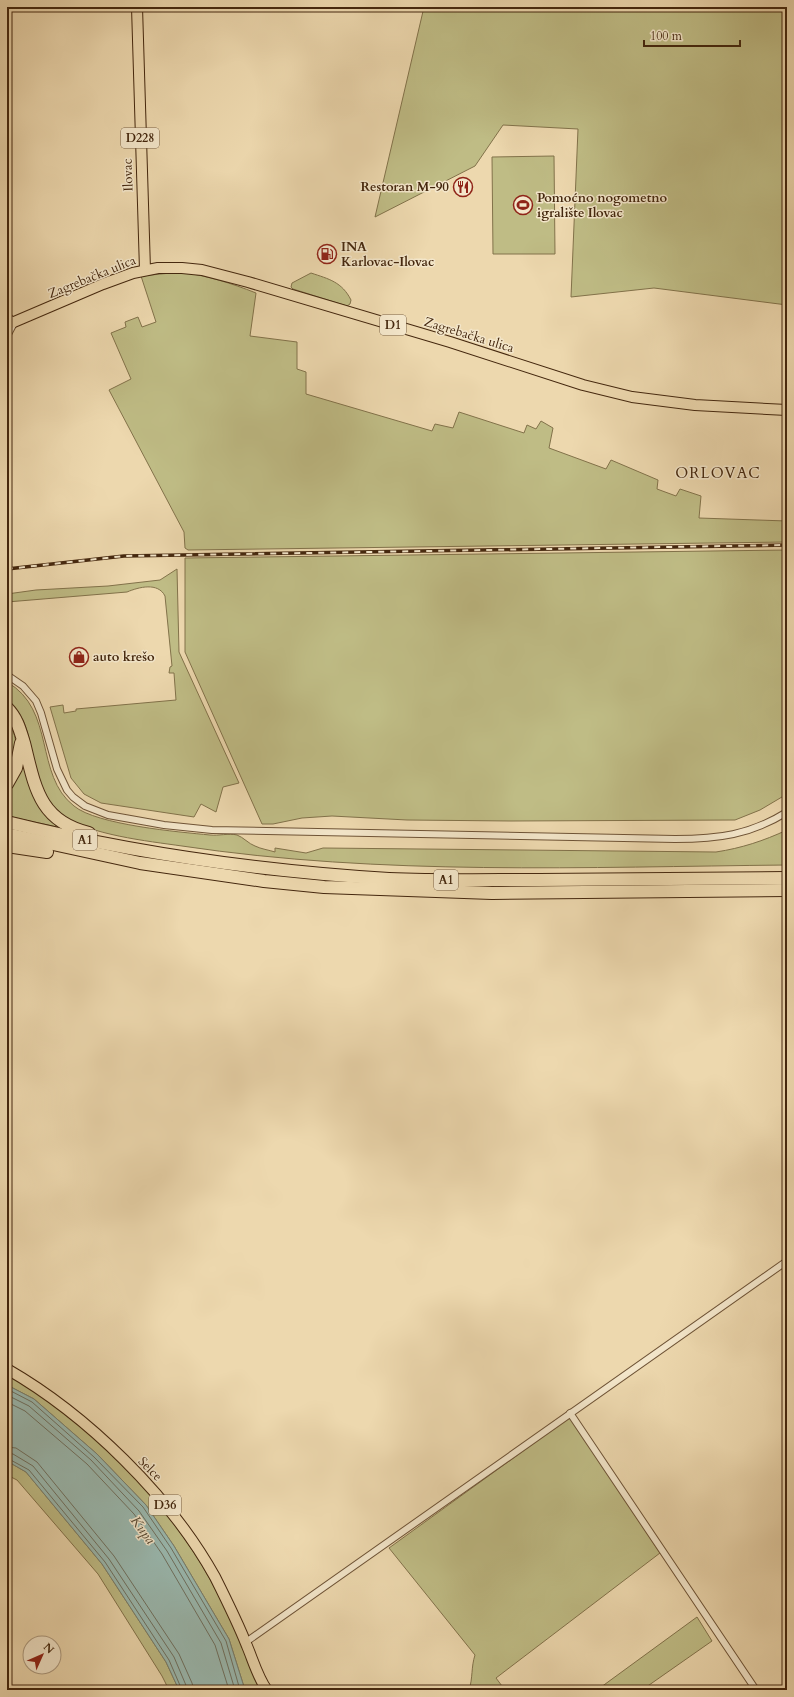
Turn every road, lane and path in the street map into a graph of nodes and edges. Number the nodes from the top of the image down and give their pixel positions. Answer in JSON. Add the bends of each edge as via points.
{"nodes":[{"id":1,"x":137,"y":7,"type":"edge"},
{"id":2,"x":145,"y":270,"type":"junction"},
{"id":3,"x":7,"y":315,"type":"edge"},
{"id":4,"x":10,"y":324,"type":"edge"},
{"id":5,"x":7,"y":336,"type":"edge"},
{"id":6,"x":787,"y":410,"type":"edge"},
{"id":7,"x":7,"y":675,"type":"edge"},
{"id":8,"x":7,"y":708,"type":"edge"},
{"id":9,"x":21,"y":734,"type":"junction"},
{"id":10,"x":7,"y":784,"type":"edge"},
{"id":11,"x":787,"y":812,"type":"edge"},
{"id":12,"x":7,"y":822,"type":"edge"},
{"id":13,"x":7,"y":834,"type":"edge"},
{"id":14,"x":7,"y":846,"type":"edge"},
{"id":15,"x":164,"y":855,"type":"junction"},
{"id":16,"x":140,"y":863,"type":"junction"},
{"id":17,"x":787,"y":878,"type":"edge"},
{"id":18,"x":787,"y":890,"type":"edge"},
{"id":19,"x":787,"y":1261,"type":"edge"},
{"id":20,"x":7,"y":1369,"type":"edge"},
{"id":21,"x":570,"y":1413,"type":"junction"},
{"id":22,"x":246,"y":1642,"type":"junction"},
{"id":23,"x":266,"y":1689,"type":"edge"},
{"id":24,"x":756,"y":1690,"type":"edge"}],
"edges":[{"from":1,"to":2,"type":"main road","name":"Ilovac","number":"D228"},
{"from":2,"to":4,"type":"main road","name":"Zagrebačka ulica","number":"D1","via":[[102,284]]},
{"from":2,"to":6,"type":"main road","name":"Zagrebačka ulica","number":"D1","via":[[182,268],[223,275],[450,342],[583,385],[632,396],[695,405]]},
{"from":3,"to":4,"type":"street"},
{"from":4,"to":5,"type":"street"},
{"from":7,"to":11,"type":"street","via":[[23,686],[36,701],[62,780],[73,797],[85,806],[108,815],[164,825],[212,830],[702,839],[749,831]]},
{"from":8,"to":9,"type":"highway","via":[[14,716]]},
{"from":9,"to":10,"type":"highway","via":[[16,768]]},
{"from":9,"to":15,"type":"highway","via":[[37,792],[58,820],[80,831],[147,845]]},
{"from":12,"to":15,"type":"highway","number":"A1"},
{"from":13,"to":16,"type":"highway","number":"A1"},
{"from":14,"to":16,"type":"highway","via":[[121,868]]},
{"from":15,"to":17,"type":"highway","number":"A1","via":[[269,869],[391,879]]},
{"from":16,"to":18,"type":"highway","number":"A1","via":[[264,881],[386,891],[507,893]]},
{"from":19,"to":21,"type":"street"},
{"from":20,"to":22,"type":"main road","name":"Selce","number":"D36","via":[[44,1391],[79,1418],[155,1492],[186,1532],[214,1577]]},
{"from":21,"to":22,"type":"street"},
{"from":21,"to":24,"type":"street"},
{"from":22,"to":23,"type":"main road","name":"Selce","number":"D36"}]}
